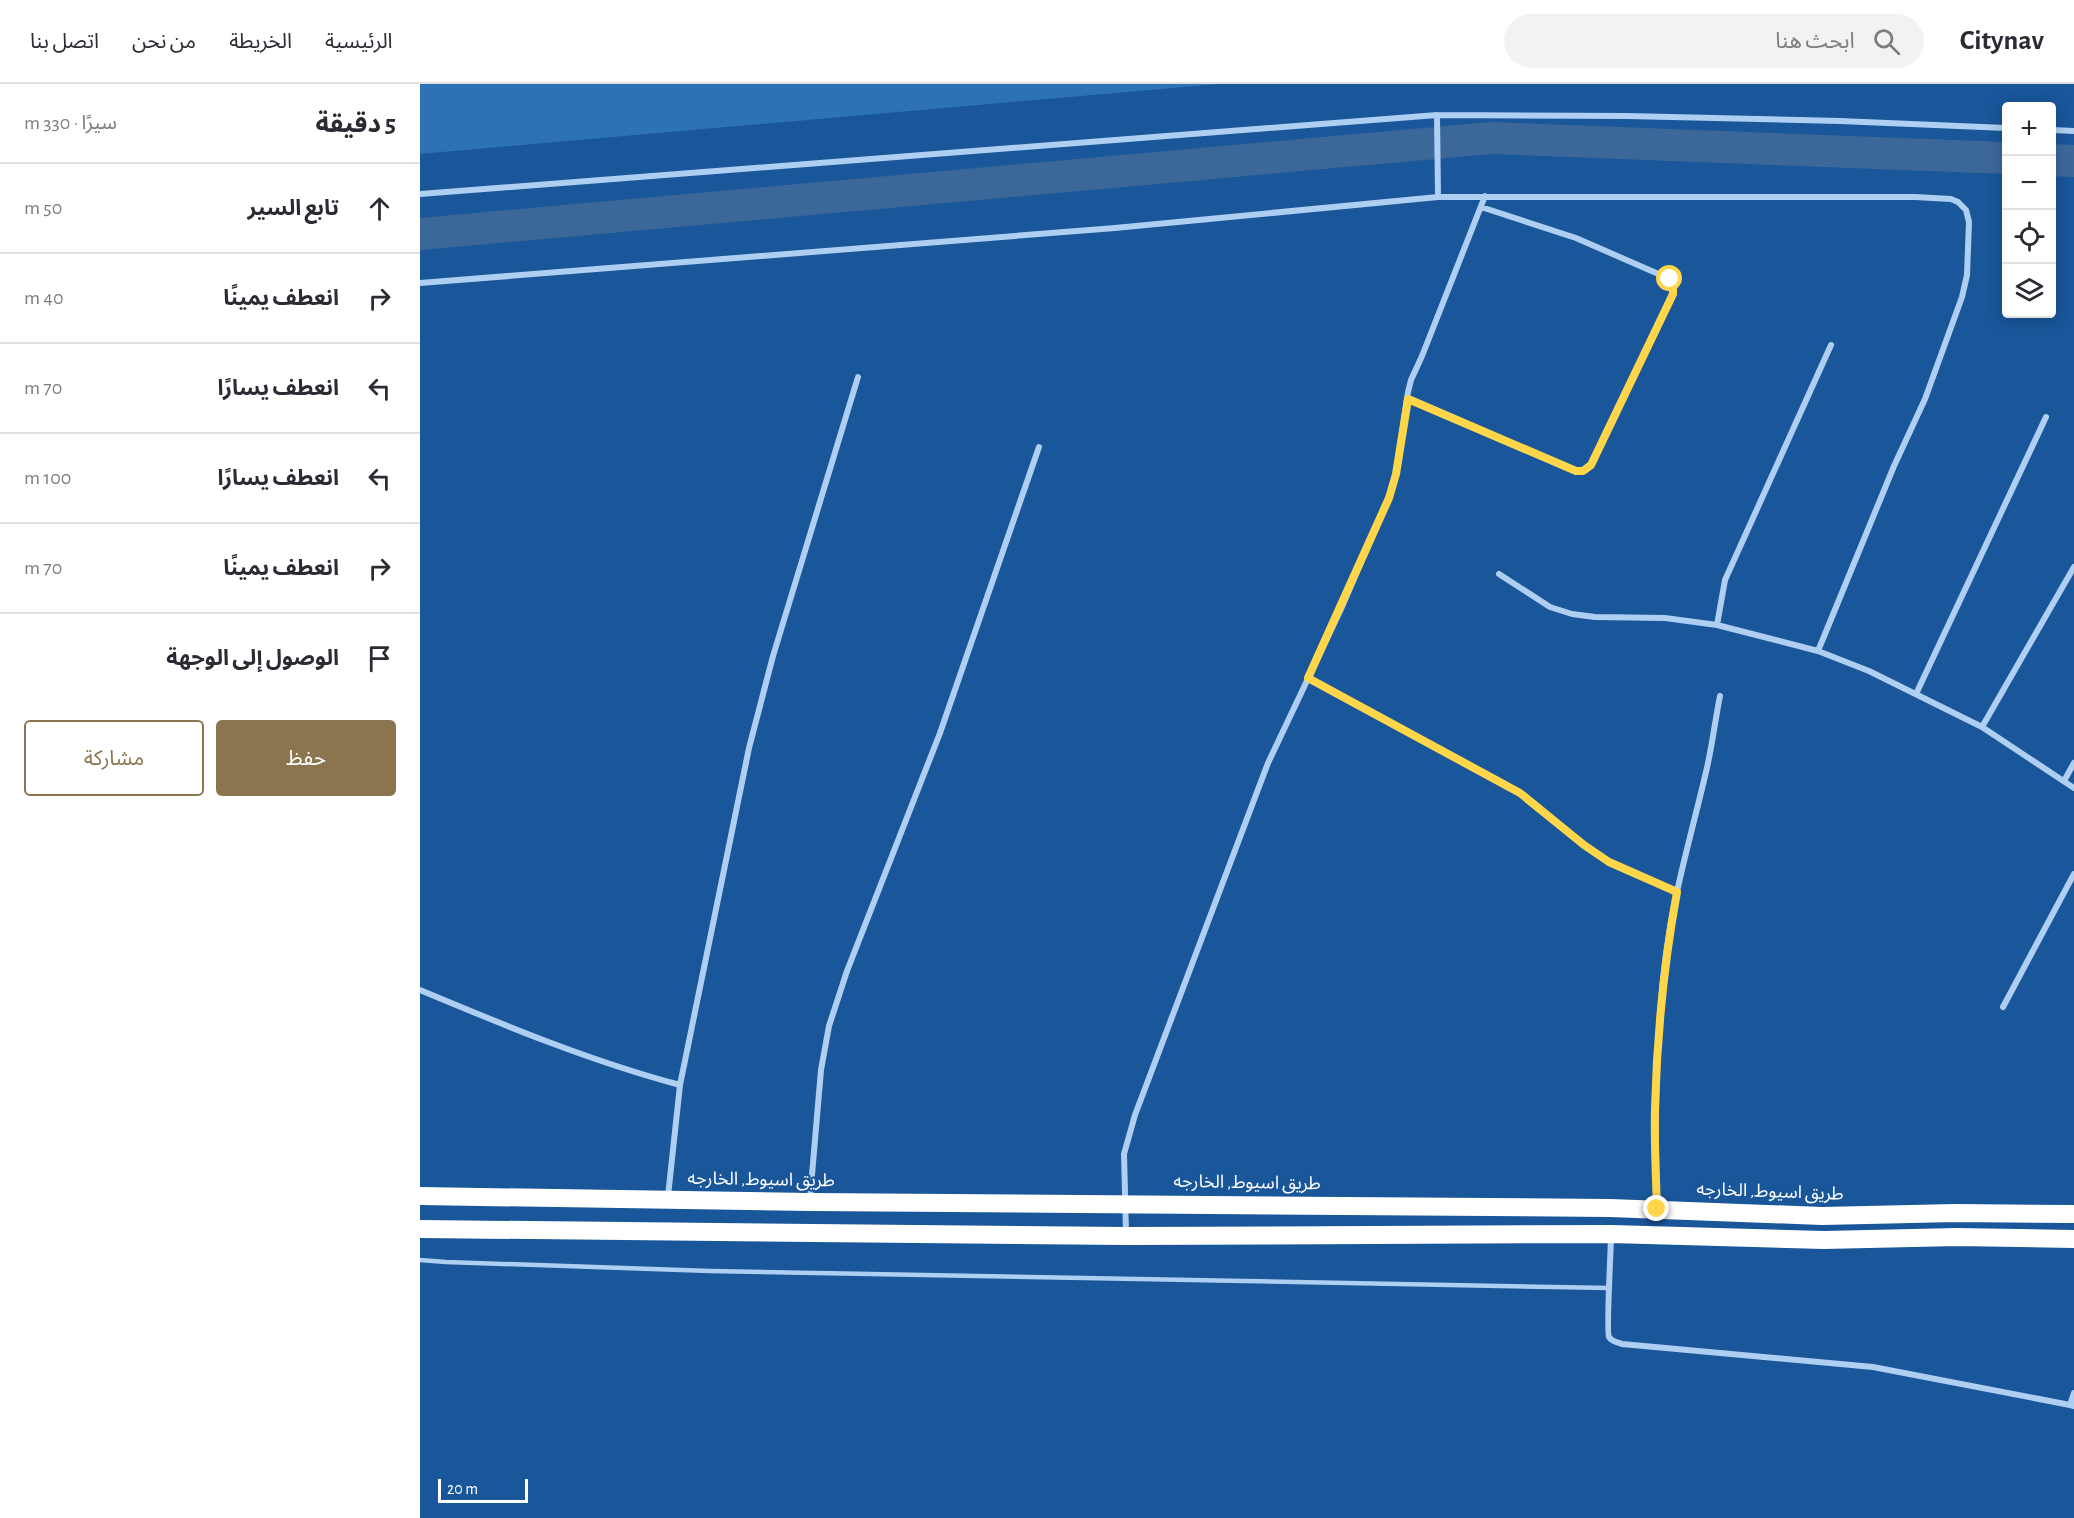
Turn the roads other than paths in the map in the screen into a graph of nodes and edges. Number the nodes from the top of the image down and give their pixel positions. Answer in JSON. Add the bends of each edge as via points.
{"nodes":[{"id":1,"x":1437,"y":115,"type":"junction"},
{"id":2,"x":2002,"y":128,"type":"edge"},
{"id":3,"x":2056,"y":130,"type":"edge"},
{"id":4,"x":2074,"y":131,"type":"edge"},
{"id":5,"x":420,"y":194,"type":"edge"},
{"id":6,"x":1485,"y":196,"type":"junction"},
{"id":7,"x":1438,"y":197,"type":"junction"},
{"id":8,"x":1481,"y":207,"type":"junction"},
{"id":9,"x":420,"y":283,"type":"edge"},
{"id":10,"x":1831,"y":345,"type":"dead end"},
{"id":11,"x":858,"y":377,"type":"dead end"},
{"id":12,"x":1408,"y":399,"type":"junction"},
{"id":13,"x":2046,"y":417,"type":"dead end"},
{"id":14,"x":1039,"y":447,"type":"dead end"},
{"id":15,"x":2074,"y":567,"type":"edge"},
{"id":16,"x":1499,"y":574,"type":"dead end"},
{"id":17,"x":1717,"y":626,"type":"junction"},
{"id":18,"x":1818,"y":651,"type":"junction"},
{"id":19,"x":1308,"y":678,"type":"junction"},
{"id":20,"x":1916,"y":694,"type":"junction"},
{"id":21,"x":1720,"y":696,"type":"dead end"},
{"id":22,"x":1982,"y":727,"type":"junction"},
{"id":23,"x":2074,"y":763,"type":"edge"},
{"id":24,"x":2064,"y":781,"type":"junction"},
{"id":25,"x":2074,"y":788,"type":"edge"},
{"id":26,"x":2074,"y":874,"type":"edge"},
{"id":27,"x":1677,"y":892,"type":"junction"},
{"id":28,"x":420,"y":990,"type":"edge"},
{"id":29,"x":2004,"y":1007,"type":"dead end"},
{"id":30,"x":680,"y":1084,"type":"junction"},
{"id":31,"x":420,"y":1196,"type":"edge"},
{"id":32,"x":668,"y":1200,"type":"junction"},
{"id":33,"x":810,"y":1202,"type":"junction"},
{"id":34,"x":1124,"y":1203,"type":"junction"},
{"id":35,"x":1657,"y":1209,"type":"junction"},
{"id":36,"x":2074,"y":1214,"type":"edge"},
{"id":37,"x":420,"y":1228,"type":"edge"},
{"id":38,"x":1611,"y":1234,"type":"junction"},
{"id":39,"x":1126,"y":1236,"type":"junction"},
{"id":40,"x":2074,"y":1239,"type":"edge"},
{"id":41,"x":420,"y":1260,"type":"edge"},
{"id":42,"x":1611,"y":1288,"type":"junction"},
{"id":43,"x":2074,"y":1393,"type":"edge"},
{"id":44,"x":2072,"y":1406,"type":"edge"}],
"edges":[{"from":1,"to":2,"type":"street","via":[[1663,116]]},
{"from":1,"to":5,"type":"street"},
{"from":1,"to":7,"type":"street"},
{"from":3,"to":4,"type":"street"},
{"from":6,"to":7,"type":"street"},
{"from":6,"to":8,"type":"street"},
{"from":6,"to":18,"type":"street","via":[[1915,197],[1951,199],[1965,210],[1969,222],[1962,297],[1924,399]]},
{"from":7,"to":9,"type":"street","via":[[1115,228]]},
{"from":8,"to":12,"type":"street","via":[[1411,380]]},
{"from":8,"to":12,"type":"street","via":[[1576,238],[1670,279],[1673,294],[1591,465],[1583,471]]},
{"from":10,"to":17,"type":"street","via":[[1725,580]]},
{"from":11,"to":30,"type":"street","via":[[749,748]]},
{"from":12,"to":19,"type":"street","via":[[1389,498]]},
{"from":13,"to":20,"type":"street"},
{"from":14,"to":33,"type":"street","via":[[940,733],[829,1026],[821,1070]]},
{"from":15,"to":22,"type":"street"},
{"from":16,"to":17,"type":"street","via":[[1550,607],[1572,614],[1665,618]]},
{"from":17,"to":18,"type":"street"},
{"from":18,"to":20,"type":"street"},
{"from":19,"to":27,"type":"street","via":[[1520,793],[1609,862]]},
{"from":19,"to":34,"type":"street","via":[[1268,763],[1135,1115],[1124,1154]]},
{"from":20,"to":22,"type":"street"},
{"from":21,"to":27,"type":"street"},
{"from":22,"to":24,"type":"street"},
{"from":23,"to":24,"type":"street"},
{"from":24,"to":25,"type":"street"},
{"from":26,"to":29,"type":"street"},
{"from":27,"to":35,"type":"street","via":[[1660,1014],[1655,1109]]},
{"from":28,"to":30,"type":"street","via":[[525,1034],[625,1070]]},
{"from":30,"to":32,"type":"street"},
{"from":31,"to":32,"type":"highway","name":"طريق اسيوط, الخارجه"},
{"from":32,"to":33,"type":"highway","name":"طريق اسيوط, الخارجه"},
{"from":33,"to":34,"type":"highway","name":"طريق اسيوط, الخارجه"},
{"from":34,"to":35,"type":"highway","name":"طريق اسيوط, الخارجه"},
{"from":34,"to":39,"type":"street"},
{"from":35,"to":36,"type":"highway","name":"طريق اسيوط, الخارجه","via":[[1821,1216]]},
{"from":37,"to":39,"type":"highway"},
{"from":38,"to":39,"type":"highway"},
{"from":38,"to":40,"type":"highway","via":[[1824,1240]]},
{"from":38,"to":42,"type":"street"},
{"from":41,"to":42,"type":"lane","via":[[710,1271]]},
{"from":42,"to":44,"type":"street","via":[[1608,1336],[1622,1344],[1873,1367]]},
{"from":43,"to":44,"type":"street"}]}
